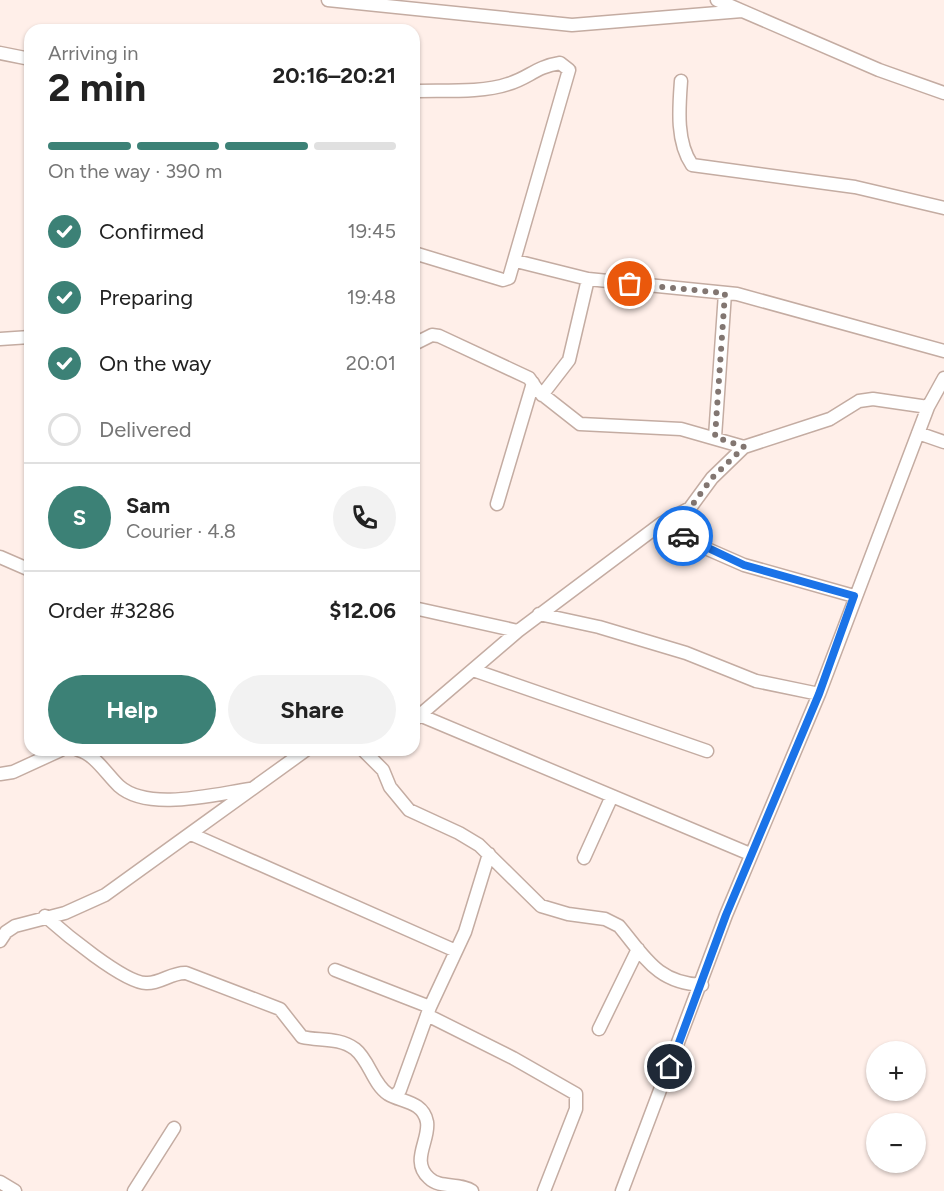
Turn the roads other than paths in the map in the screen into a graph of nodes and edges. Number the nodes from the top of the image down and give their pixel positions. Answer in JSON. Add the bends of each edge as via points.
{"nodes":[{"id":1,"x":328,"y":0,"type":"edge"},
{"id":2,"x":717,"y":0,"type":"edge"},
{"id":3,"x":742,"y":11,"type":"junction"},
{"id":4,"x":0,"y":53,"type":"edge"},
{"id":5,"x":24,"y":58,"type":"edge"},
{"id":6,"x":681,"y":81,"type":"dead end"},
{"id":7,"x":420,"y":91,"type":"edge"},
{"id":8,"x":944,"y":93,"type":"edge"},
{"id":9,"x":944,"y":208,"type":"edge"},
{"id":10,"x":420,"y":256,"type":"edge"},
{"id":11,"x":516,"y":261,"type":"junction"},
{"id":12,"x":588,"y":279,"type":"junction"},
{"id":13,"x":725,"y":293,"type":"junction"},
{"id":14,"x":24,"y":337,"type":"edge"},
{"id":15,"x":0,"y":339,"type":"edge"},
{"id":16,"x":420,"y":341,"type":"edge"},
{"id":17,"x":944,"y":351,"type":"edge"},
{"id":18,"x":944,"y":378,"type":"edge"},
{"id":19,"x":533,"y":383,"type":"junction"},
{"id":20,"x":542,"y":395,"type":"junction"},
{"id":21,"x":928,"y":407,"type":"junction"},
{"id":22,"x":918,"y":433,"type":"junction"},
{"id":23,"x":715,"y":437,"type":"junction"},
{"id":24,"x":944,"y":442,"type":"edge"},
{"id":25,"x":744,"y":447,"type":"junction"},
{"id":26,"x":497,"y":504,"type":"dead end"},
{"id":27,"x":662,"y":523,"type":"junction"},
{"id":28,"x":0,"y":557,"type":"edge"},
{"id":29,"x":24,"y":567,"type":"edge"},
{"id":30,"x":854,"y":596,"type":"junction"},
{"id":31,"x":420,"y":609,"type":"edge"},
{"id":32,"x":539,"y":614,"type":"junction"},
{"id":33,"x":518,"y":631,"type":"junction"},
{"id":34,"x":473,"y":670,"type":"junction"},
{"id":35,"x":819,"y":694,"type":"junction"},
{"id":36,"x":420,"y":714,"type":"edge"},
{"id":37,"x":420,"y":717,"type":"edge"},
{"id":38,"x":707,"y":751,"type":"dead end"},
{"id":39,"x":36,"y":756,"type":"edge"},
{"id":40,"x":47,"y":756,"type":"edge"},
{"id":41,"x":89,"y":756,"type":"edge"},
{"id":42,"x":298,"y":756,"type":"edge"},
{"id":43,"x":369,"y":756,"type":"edge"},
{"id":44,"x":33,"y":762,"type":"junction"},
{"id":45,"x":0,"y":774,"type":"edge"},
{"id":46,"x":252,"y":789,"type":"junction"},
{"id":47,"x":612,"y":796,"type":"junction"},
{"id":48,"x":191,"y":834,"type":"junction"},
{"id":49,"x":489,"y":854,"type":"junction"},
{"id":50,"x":750,"y":854,"type":"junction"},
{"id":51,"x":584,"y":858,"type":"dead end"},
{"id":52,"x":45,"y":916,"type":"junction"},
{"id":53,"x":0,"y":923,"type":"edge"},
{"id":54,"x":15,"y":926,"type":"junction"},
{"id":55,"x":0,"y":941,"type":"edge"},
{"id":56,"x":638,"y":949,"type":"junction"},
{"id":57,"x":456,"y":951,"type":"junction"},
{"id":58,"x":335,"y":970,"type":"dead end"},
{"id":59,"x":702,"y":985,"type":"junction"},
{"id":60,"x":428,"y":1011,"type":"junction"},
{"id":61,"x":599,"y":1029,"type":"dead end"},
{"id":62,"x":396,"y":1095,"type":"junction"},
{"id":63,"x":174,"y":1128,"type":"dead end"},
{"id":64,"x":0,"y":1182,"type":"edge"},
{"id":65,"x":435,"y":1187,"type":"edge"},
{"id":66,"x":15,"y":1191,"type":"edge"},
{"id":67,"x":134,"y":1191,"type":"edge"},
{"id":68,"x":472,"y":1191,"type":"edge"},
{"id":69,"x":544,"y":1191,"type":"edge"},
{"id":70,"x":622,"y":1191,"type":"edge"}],
"edges":[{"from":1,"to":3,"type":"street","via":[[572,25]]},
{"from":2,"to":3,"type":"street"},
{"from":3,"to":8,"type":"street","via":[[879,70]]},
{"from":4,"to":5,"type":"street"},
{"from":6,"to":9,"type":"street","via":[[681,134],[692,165],[855,187]]},
{"from":7,"to":11,"type":"street","via":[[499,86],[538,68],[560,63],[568,66]]},
{"from":10,"to":11,"type":"street","via":[[503,280],[509,278]]},
{"from":11,"to":12,"type":"street"},
{"from":12,"to":13,"type":"street"},
{"from":12,"to":20,"type":"street","via":[[569,360]]},
{"from":13,"to":17,"type":"street"},
{"from":13,"to":23,"type":"street"},
{"from":14,"to":15,"type":"street"},
{"from":16,"to":19,"type":"street","via":[[440,336],[530,378]]},
{"from":18,"to":21,"type":"street"},
{"from":19,"to":20,"type":"street"},
{"from":19,"to":26,"type":"street"},
{"from":20,"to":23,"type":"street","via":[[580,424],[681,429]]},
{"from":21,"to":22,"type":"street"},
{"from":21,"to":25,"type":"street","via":[[873,399],[860,401],[830,419]]},
{"from":22,"to":24,"type":"street"},
{"from":22,"to":30,"type":"street"},
{"from":23,"to":25,"type":"street"},
{"from":25,"to":27,"type":"street","via":[[712,478],[690,508]]},
{"from":27,"to":30,"type":"street","via":[[696,544],[744,565]]},
{"from":27,"to":32,"type":"street"},
{"from":28,"to":29,"type":"street"},
{"from":30,"to":35,"type":"street"},
{"from":31,"to":33,"type":"street"},
{"from":32,"to":33,"type":"street"},
{"from":32,"to":35,"type":"street","via":[[686,653],[756,681]]},
{"from":33,"to":34,"type":"street"},
{"from":34,"to":36,"type":"street"},
{"from":34,"to":38,"type":"street"},
{"from":35,"to":50,"type":"street"},
{"from":37,"to":47,"type":"street"},
{"from":39,"to":44,"type":"street"},
{"from":40,"to":44,"type":"street"},
{"from":41,"to":46,"type":"street","via":[[121,788],[142,798],[182,799]]},
{"from":42,"to":46,"type":"street"},
{"from":43,"to":49,"type":"street","via":[[409,810],[459,833]]},
{"from":44,"to":45,"type":"street"},
{"from":46,"to":48,"type":"street"},
{"from":47,"to":50,"type":"street"},
{"from":47,"to":51,"type":"street"},
{"from":48,"to":52,"type":"street","via":[[105,895],[79,908]]},
{"from":48,"to":57,"type":"street"},
{"from":49,"to":56,"type":"street","via":[[541,906],[612,921]]},
{"from":49,"to":57,"type":"street"},
{"from":50,"to":59,"type":"street"},
{"from":52,"to":54,"type":"street"},
{"from":52,"to":62,"type":"street","via":[[81,947],[139,982],[152,983],[186,973],[280,1009],[302,1037],[333,1040],[355,1049],[386,1092]]},
{"from":53,"to":54,"type":"street"},
{"from":54,"to":55,"type":"street"},
{"from":56,"to":59,"type":"street","via":[[661,975]]},
{"from":56,"to":61,"type":"street"},
{"from":57,"to":60,"type":"street"},
{"from":58,"to":60,"type":"street"},
{"from":59,"to":70,"type":"street"},
{"from":60,"to":62,"type":"street"},
{"from":60,"to":69,"type":"street","via":[[576,1094],[576,1108]]},
{"from":62,"to":65,"type":"street","via":[[417,1106],[427,1122],[420,1157],[423,1171]]},
{"from":63,"to":67,"type":"street"},
{"from":64,"to":66,"type":"street"},
{"from":65,"to":68,"type":"street","via":[[460,1185]]}]}
